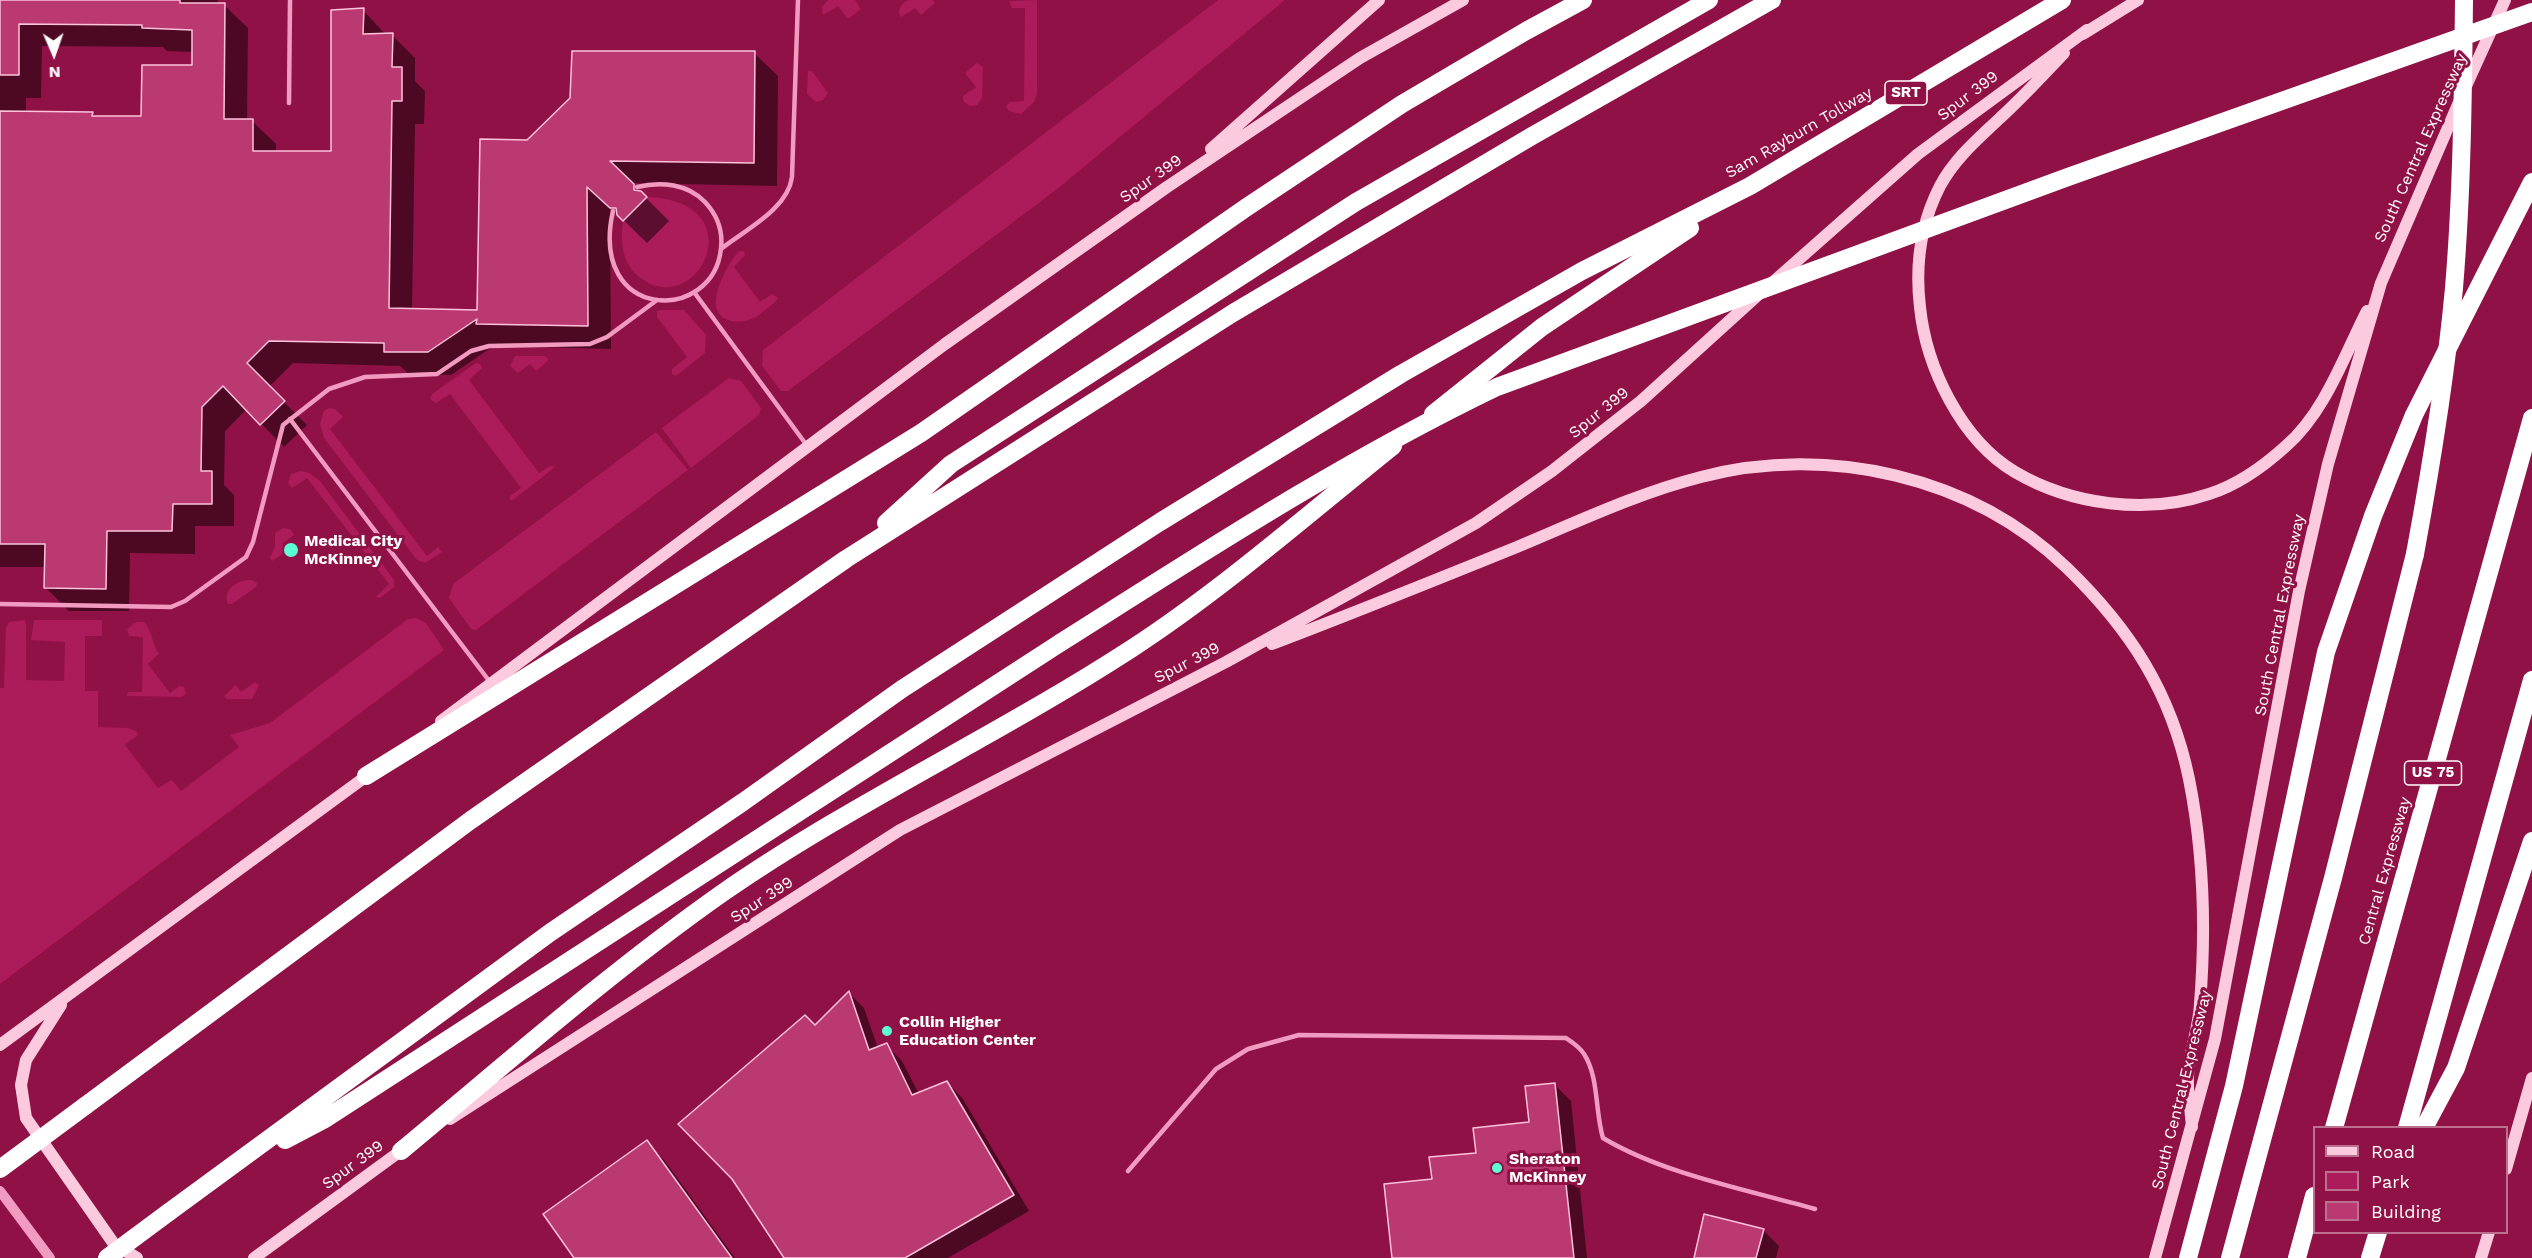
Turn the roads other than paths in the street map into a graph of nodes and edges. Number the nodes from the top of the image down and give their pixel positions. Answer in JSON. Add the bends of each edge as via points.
{"nodes":[{"id":1,"x":290,"y":0,"type":"edge"},
{"id":2,"x":798,"y":0,"type":"edge"},
{"id":3,"x":1379,"y":0,"type":"edge"},
{"id":4,"x":1463,"y":0,"type":"edge"},
{"id":5,"x":1583,"y":0,"type":"edge"},
{"id":6,"x":1772,"y":0,"type":"edge"},
{"id":7,"x":2062,"y":0,"type":"edge"},
{"id":8,"x":2138,"y":0,"type":"edge"},
{"id":9,"x":2464,"y":0,"type":"edge"},
{"id":10,"x":2505,"y":0,"type":"edge"},
{"id":11,"x":1705,"y":2,"type":"edge"},
{"id":12,"x":2532,"y":12,"type":"edge"},
{"id":13,"x":2087,"y":30,"type":"junction"},
{"id":14,"x":289,"y":104,"type":"dead end"},
{"id":15,"x":2532,"y":182,"type":"edge"},
{"id":16,"x":1750,"y":186,"type":"junction"},
{"id":17,"x":637,"y":187,"type":"dead end"},
{"id":18,"x":1167,"y":187,"type":"junction"},
{"id":19,"x":613,"y":211,"type":"dead end"},
{"id":20,"x":721,"y":249,"type":"junction"},
{"id":21,"x":2381,"y":283,"type":"junction"},
{"id":22,"x":694,"y":292,"type":"junction"},
{"id":23,"x":657,"y":300,"type":"junction"},
{"id":24,"x":2532,"y":417,"type":"edge"},
{"id":25,"x":290,"y":419,"type":"junction"},
{"id":26,"x":808,"y":447,"type":"junction"},
{"id":27,"x":846,"y":559,"type":"junction"},
{"id":28,"x":0,"y":604,"type":"edge"},
{"id":29,"x":1226,"y":662,"type":"junction"},
{"id":30,"x":2532,"y":680,"type":"edge"},
{"id":31,"x":491,"y":684,"type":"junction"},
{"id":32,"x":366,"y":776,"type":"junction"},
{"id":33,"x":2532,"y":841,"type":"edge"},
{"id":34,"x":64,"y":999,"type":"junction"},
{"id":35,"x":0,"y":1045,"type":"edge"},
{"id":36,"x":2532,"y":1078,"type":"edge"},
{"id":37,"x":2335,"y":1126,"type":"edge"},
{"id":38,"x":2408,"y":1126,"type":"edge"},
{"id":39,"x":2425,"y":1126,"type":"edge"},
{"id":40,"x":2192,"y":1127,"type":"junction"},
{"id":41,"x":401,"y":1151,"type":"junction"},
{"id":42,"x":2508,"y":1162,"type":"edge"},
{"id":43,"x":236,"y":1166,"type":"junction"},
{"id":44,"x":0,"y":1169,"type":"edge"},
{"id":45,"x":1128,"y":1171,"type":"dead end"},
{"id":46,"x":0,"y":1191,"type":"edge"},
{"id":47,"x":2313,"y":1200,"type":"edge"},
{"id":48,"x":1815,"y":1209,"type":"dead end"},
{"id":49,"x":2378,"y":1234,"type":"edge"},
{"id":50,"x":2489,"y":1234,"type":"edge"},
{"id":51,"x":50,"y":1258,"type":"edge"},
{"id":52,"x":107,"y":1258,"type":"edge"},
{"id":53,"x":137,"y":1258,"type":"edge"},
{"id":54,"x":254,"y":1258,"type":"edge"},
{"id":55,"x":2155,"y":1258,"type":"edge"},
{"id":56,"x":2188,"y":1258,"type":"edge"},
{"id":57,"x":2230,"y":1258,"type":"edge"},
{"id":58,"x":2297,"y":1258,"type":"edge"},
{"id":59,"x":2370,"y":1258,"type":"edge"},
{"id":60,"x":2481,"y":1258,"type":"edge"}],
"edges":[{"from":1,"to":14,"type":"lane"},
{"from":2,"to":20,"type":"lane","via":[[789,192]]},
{"from":3,"to":18,"type":"main road"},
{"from":4,"to":18,"type":"main road","name":"Spur 399","via":[[1360,58]]},
{"from":5,"to":32,"type":"highway","via":[[1402,104],[921,434]]},
{"from":6,"to":27,"type":"highway","via":[[1233,312]]},
{"from":7,"to":16,"type":"highway","name":"Sam Rayburn Tollway","number":"SRT"},
{"from":8,"to":13,"type":"main road"},
{"from":9,"to":57,"type":"highway","bridge":true,"via":[[2463,127],[2454,290],[2415,554],[2333,878]]},
{"from":10,"to":21,"type":"main road","name":"South Central Expressway"},
{"from":11,"to":27,"type":"highway","via":[[1356,202],[1060,391],[951,464]]},
{"from":12,"to":43,"type":"highway","bridge":true,"via":[[1497,387],[1419,425],[1302,490],[1060,643],[335,1113]]},
{"from":13,"to":21,"type":"main road","via":[[1966,149],[1940,186],[1920,239],[1919,298],[1933,367],[1974,436],[2014,471],[2070,496],[2118,505],[2164,504],[2210,494],[2252,473],[2288,445],[2307,423],[2326,394]]},
{"from":13,"to":29,"type":"main road","name":"Spur 399","via":[[1918,154],[1641,401],[1552,471],[1405,565]]},
{"from":15,"to":56,"type":"highway","via":[[2414,415],[2373,516],[2326,652],[2234,1086]]},
{"from":16,"to":41,"type":"highway","via":[[1542,327],[1235,573],[1133,648],[844,815],[721,895],[614,975]]},
{"from":16,"to":43,"type":"highway","name":"Sam Rayburn Tollway","number":"SRT","via":[[1582,272],[1401,374],[1160,522],[902,689],[551,932]]},
{"from":17,"to":20,"type":"lane","via":[[673,185],[695,193],[717,220]]},
{"from":18,"to":26,"type":"main road","name":"Spur 399","via":[[945,344]]},
{"from":19,"to":23,"type":"lane","via":[[609,235],[614,270],[637,294]]},
{"from":20,"to":22,"type":"lane","via":[[711,276]]},
{"from":21,"to":40,"type":"main road","name":"South Central Expressway","via":[[2328,464],[2299,591],[2215,1039]]},
{"from":22,"to":23,"type":"lane","via":[[672,300]]},
{"from":22,"to":26,"type":"lane"},
{"from":23,"to":25,"type":"lane","via":[[598,342],[582,346],[489,346],[471,351],[437,374],[354,379],[329,389]]},
{"from":24,"to":37,"type":"highway","name":"Central Expressway","number":"US 75"},
{"from":25,"to":28,"type":"lane","via":[[279,436],[246,557],[185,601],[161,607]]},
{"from":25,"to":31,"type":"lane"},
{"from":26,"to":31,"type":"main road","name":"Spur 399"},
{"from":27,"to":44,"type":"highway","bridge":true,"via":[[471,820]]},
{"from":29,"to":40,"type":"main road","via":[[1622,504],[1700,477],[1757,466],[1823,463],[1883,472],[1943,489],[1995,514],[2050,551],[2102,602],[2141,653],[2170,713],[2200,838],[2205,901],[2200,1011],[2188,1076]]},
{"from":29,"to":41,"type":"main road","name":"Spur 399","via":[[900,830]]},
{"from":30,"to":38,"type":"highway"},
{"from":31,"to":32,"type":"main road","name":"Spur 399"},
{"from":32,"to":34,"type":"main road","name":"Spur 399"},
{"from":33,"to":39,"type":"highway","via":[[2456,1068]]},
{"from":34,"to":35,"type":"main road","name":"Spur 399"},
{"from":34,"to":53,"type":"main road","via":[[26,1060],[21,1085],[26,1118],[114,1244]]},
{"from":36,"to":42,"type":"main road"},
{"from":40,"to":55,"type":"main road","name":"South Central Expressway"},
{"from":41,"to":54,"type":"main road","name":"Spur 399"},
{"from":43,"to":52,"type":"highway","bridge":true},
{"from":45,"to":48,"type":"lane","via":[[1216,1069],[1248,1049],[1299,1035],[1545,1036],[1566,1038],[1583,1052],[1590,1066],[1603,1138],[1657,1163]]},
{"from":46,"to":51,"type":"street"},
{"from":47,"to":58,"type":"highway"},
{"from":49,"to":59,"type":"highway"},
{"from":50,"to":60,"type":"main road"}]}
